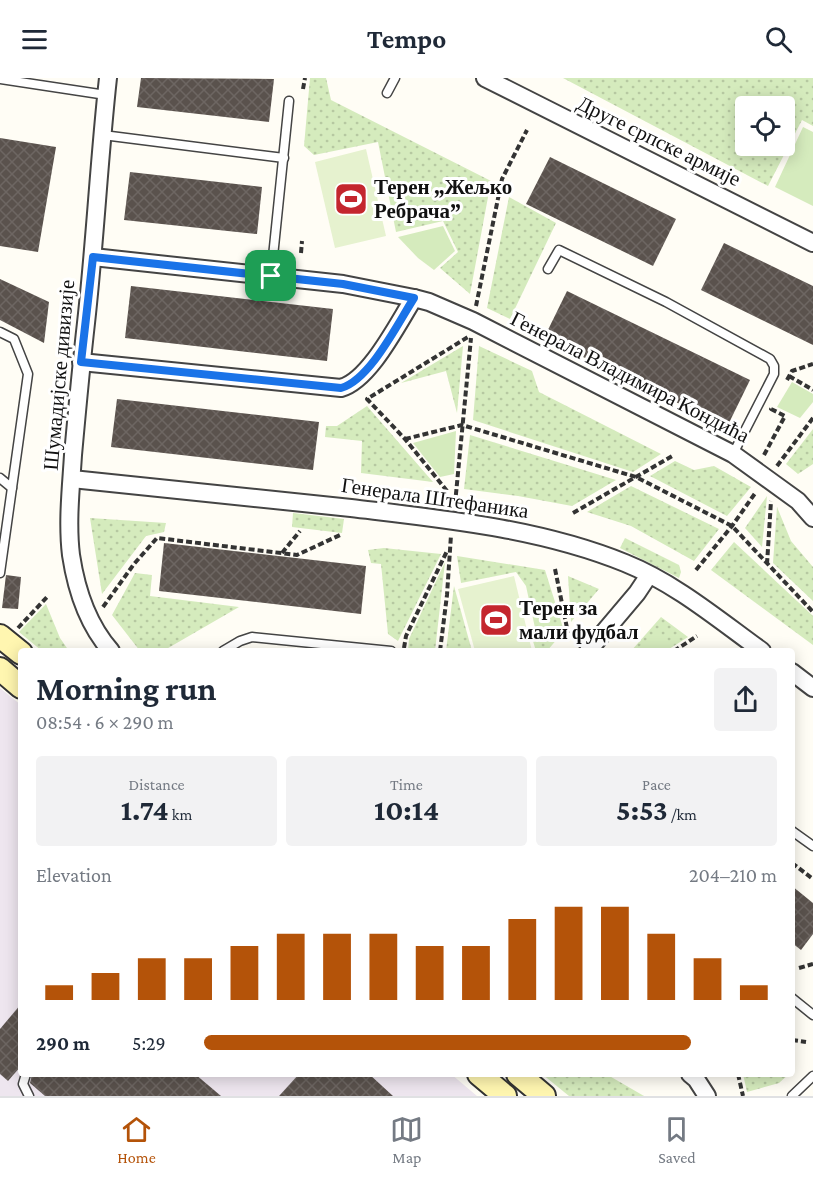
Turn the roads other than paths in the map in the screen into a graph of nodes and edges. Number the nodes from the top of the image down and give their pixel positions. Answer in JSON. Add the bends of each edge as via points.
{"nodes":[{"id":1,"x":108,"y":78,"type":"edge"},
{"id":2,"x":394,"y":78,"type":"edge"},
{"id":3,"x":485,"y":78,"type":"edge"},
{"id":4,"x":0,"y":79,"type":"edge"},
{"id":5,"x":387,"y":93,"type":"dead end"},
{"id":6,"x":106,"y":95,"type":"junction"},
{"id":7,"x":289,"y":101,"type":"dead end"},
{"id":8,"x":103,"y":135,"type":"junction"},
{"id":9,"x":284,"y":158,"type":"junction"},
{"id":10,"x":813,"y":243,"type":"edge"},
{"id":11,"x":93,"y":257,"type":"junction"},
{"id":12,"x":548,"y":269,"type":"dead end"},
{"id":13,"x":271,"y":276,"type":"junction"},
{"id":14,"x":414,"y":298,"type":"junction"},
{"id":15,"x":0,"y":332,"type":"edge"},
{"id":16,"x":81,"y":362,"type":"junction"},
{"id":17,"x":733,"y":454,"type":"junction"},
{"id":18,"x":0,"y":478,"type":"edge"},
{"id":19,"x":72,"y":478,"type":"junction"},
{"id":20,"x":12,"y":488,"type":"junction"},
{"id":21,"x":813,"y":518,"type":"edge"},
{"id":22,"x":0,"y":573,"type":"edge"},
{"id":23,"x":649,"y":575,"type":"junction"},
{"id":24,"x":109,"y":648,"type":"edge"},
{"id":25,"x":228,"y":648,"type":"edge"},
{"id":26,"x":361,"y":648,"type":"edge"},
{"id":27,"x":591,"y":648,"type":"edge"},
{"id":28,"x":758,"y":648,"type":"edge"},
{"id":29,"x":0,"y":669,"type":"edge"},
{"id":30,"x":795,"y":674,"type":"edge"},
{"id":31,"x":18,"y":684,"type":"edge"},
{"id":32,"x":813,"y":687,"type":"edge"},
{"id":33,"x":795,"y":833,"type":"edge"},
{"id":34,"x":813,"y":846,"type":"edge"},
{"id":35,"x":795,"y":1000,"type":"edge"},
{"id":36,"x":813,"y":1015,"type":"edge"},
{"id":37,"x":813,"y":1076,"type":"edge"},
{"id":38,"x":25,"y":1077,"type":"edge"},
{"id":39,"x":483,"y":1077,"type":"edge"},
{"id":40,"x":522,"y":1077,"type":"edge"},
{"id":41,"x":692,"y":1077,"type":"edge"},
{"id":42,"x":29,"y":1096,"type":"edge"},
{"id":43,"x":505,"y":1096,"type":"edge"},
{"id":44,"x":544,"y":1096,"type":"edge"},
{"id":45,"x":707,"y":1096,"type":"edge"},
{"id":46,"x":792,"y":1096,"type":"edge"}],
"edges":[{"from":1,"to":6,"type":"street","name":"Шумадијске дивизије"},
{"from":2,"to":5,"type":"lane"},
{"from":3,"to":10,"type":"street","name":"Друге српске армије"},
{"from":4,"to":6,"type":"lane"},
{"from":6,"to":8,"type":"street","name":"Шумадијске дивизије"},
{"from":7,"to":9,"type":"lane"},
{"from":8,"to":9,"type":"lane"},
{"from":8,"to":11,"type":"street","name":"Шумадијске дивизије"},
{"from":9,"to":13,"type":"lane"},
{"from":11,"to":13,"type":"street","name":"Генерала Владимира Кондића"},
{"from":11,"to":16,"type":"street","name":"Шумадијске дивизије"},
{"from":12,"to":17,"type":"lane","via":[[560,250],[770,359],[774,374]]},
{"from":13,"to":14,"type":"street","name":"Генерала Владимира Кондића"},
{"from":14,"to":16,"type":"street","via":[[368,369],[355,382],[341,388]]},
{"from":14,"to":17,"type":"street","name":"Генерала Владимира Кондића","via":[[473,321]]},
{"from":15,"to":20,"type":"lane","via":[[14,339],[28,374]]},
{"from":16,"to":19,"type":"street","name":"Шумадијске дивизије"},
{"from":17,"to":21,"type":"street","name":"Генерала Владимира Кондића","via":[[798,501]]},
{"from":18,"to":20,"type":"lane"},
{"from":19,"to":23,"type":"street","name":"Генерала Штефаника","via":[[453,521],[569,544]]},
{"from":19,"to":24,"type":"street","name":"Шумадијске дивизије","via":[[70,538],[77,585],[86,610]]},
{"from":20,"to":22,"type":"lane"},
{"from":23,"to":27,"type":"street"},
{"from":23,"to":28,"type":"street","name":"Генерала Штефаника"},
{"from":25,"to":26,"type":"lane","via":[[252,637]]},
{"from":29,"to":31,"type":"street"},
{"from":30,"to":32,"type":"street"},
{"from":33,"to":34,"type":"lane"},
{"from":35,"to":36,"type":"lane"},
{"from":37,"to":46,"type":"lane"},
{"from":38,"to":42,"type":"lane","via":[[23,1084]]},
{"from":39,"to":43,"type":"street"},
{"from":40,"to":44,"type":"street"},
{"from":41,"to":45,"type":"street"}]}
